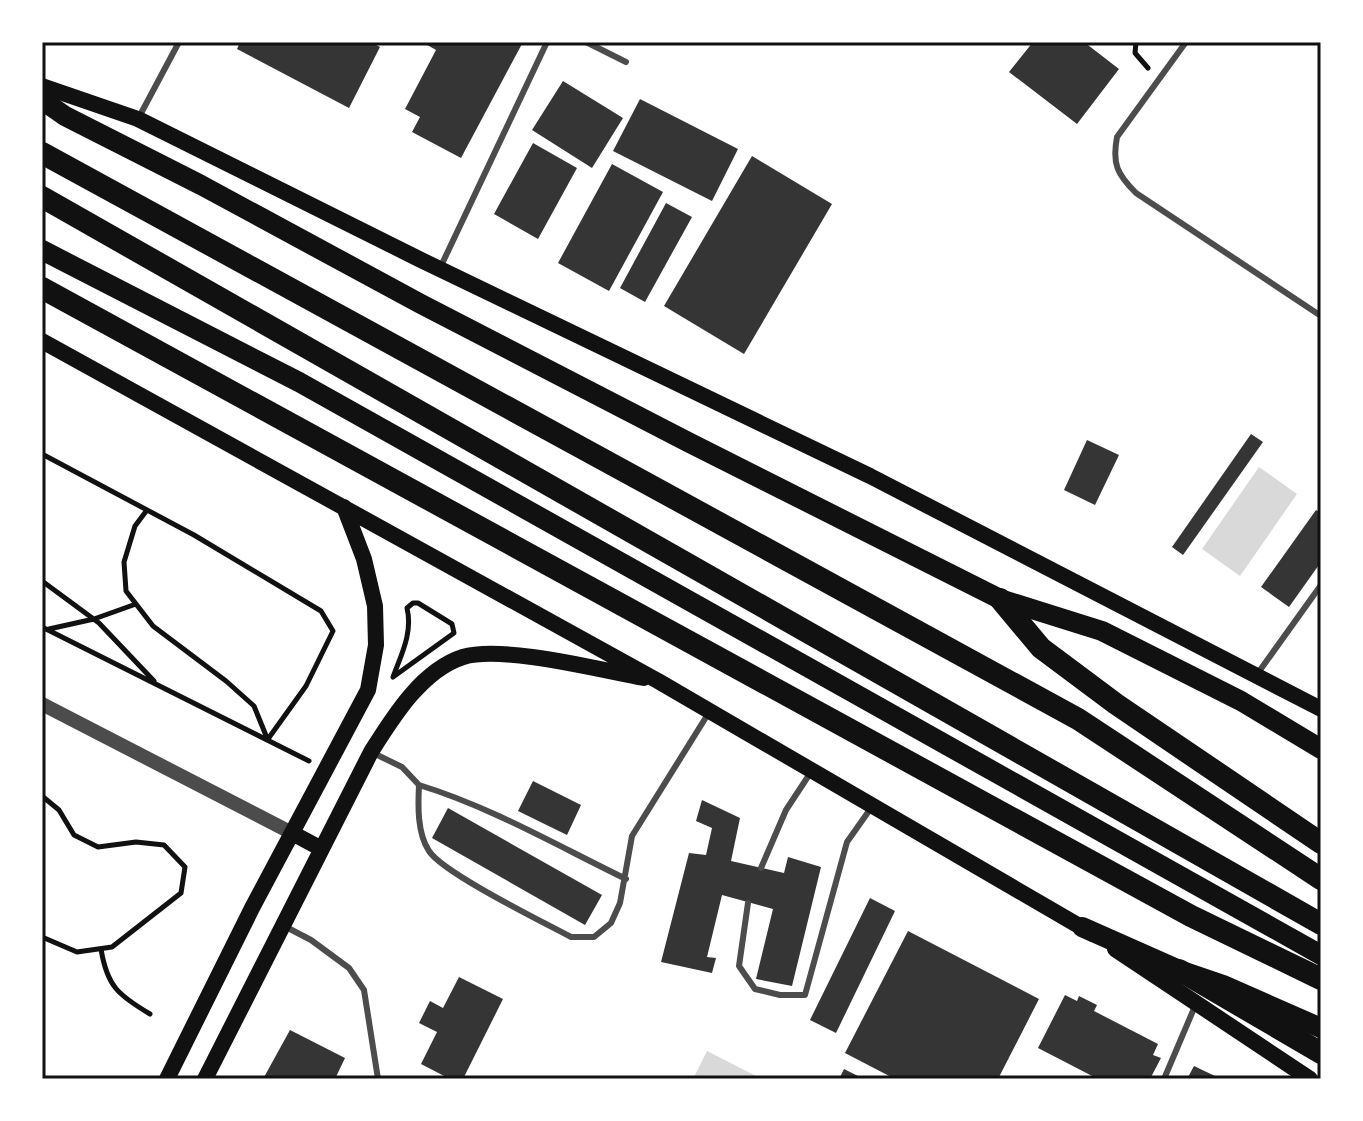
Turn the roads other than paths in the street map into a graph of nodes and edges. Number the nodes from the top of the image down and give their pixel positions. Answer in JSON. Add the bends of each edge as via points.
{"nodes":[{"id":1,"x":179,"y":42,"type":"edge"},
{"id":2,"x":547,"y":42,"type":"edge"},
{"id":3,"x":586,"y":42,"type":"edge"},
{"id":4,"x":1186,"y":42,"type":"edge"},
{"id":5,"x":626,"y":62,"type":"dead end"},
{"id":6,"x":42,"y":86,"type":"edge"},
{"id":7,"x":42,"y":100,"type":"edge"},
{"id":8,"x":138,"y":119,"type":"junction"},
{"id":9,"x":42,"y":153,"type":"edge"},
{"id":10,"x":42,"y":197,"type":"edge"},
{"id":11,"x":42,"y":250,"type":"edge"},
{"id":12,"x":440,"y":269,"type":"junction"},
{"id":13,"x":42,"y":288,"type":"edge"},
{"id":14,"x":1321,"y":316,"type":"edge"},
{"id":15,"x":42,"y":341,"type":"edge"},
{"id":16,"x":344,"y":507,"type":"junction"},
{"id":17,"x":1321,"y":585,"type":"edge"},
{"id":18,"x":1000,"y":599,"type":"junction"},
{"id":19,"x":1256,"y":676,"type":"junction"},
{"id":20,"x":658,"y":681,"type":"junction"},
{"id":21,"x":42,"y":704,"type":"edge"},
{"id":22,"x":1321,"y":709,"type":"edge"},
{"id":23,"x":710,"y":711,"type":"junction"},
{"id":24,"x":1321,"y":749,"type":"edge"},
{"id":25,"x":371,"y":752,"type":"junction"},
{"id":26,"x":812,"y":770,"type":"junction"},
{"id":27,"x":419,"y":785,"type":"junction"},
{"id":28,"x":873,"y":805,"type":"junction"},
{"id":29,"x":292,"y":833,"type":"junction"},
{"id":30,"x":1321,"y":843,"type":"edge"},
{"id":31,"x":320,"y":848,"type":"junction"},
{"id":32,"x":761,"y":868,"type":"dead end"},
{"id":33,"x":626,"y":879,"type":"junction"},
{"id":34,"x":1321,"y":879,"type":"edge"},
{"id":35,"x":748,"y":903,"type":"dead end"},
{"id":36,"x":1321,"y":924,"type":"edge"},
{"id":37,"x":283,"y":925,"type":"junction"},
{"id":38,"x":1082,"y":927,"type":"junction"},
{"id":39,"x":1321,"y":955,"type":"edge"},
{"id":40,"x":1179,"y":970,"type":"junction"},
{"id":41,"x":1321,"y":979,"type":"edge"},
{"id":42,"x":1196,"y":1003,"type":"junction"},
{"id":43,"x":1321,"y":1028,"type":"edge"},
{"id":44,"x":1321,"y":1053,"type":"edge"},
{"id":45,"x":167,"y":1079,"type":"edge"},
{"id":46,"x":205,"y":1079,"type":"edge"},
{"id":47,"x":378,"y":1079,"type":"edge"},
{"id":48,"x":1164,"y":1079,"type":"edge"},
{"id":49,"x":1310,"y":1079,"type":"edge"}],
"edges":[{"from":1,"to":8,"type":"lane"},
{"from":2,"to":12,"type":"lane"},
{"from":3,"to":5,"type":"lane"},
{"from":4,"to":14,"type":"lane","via":[[1117,137],[1114,152],[1121,178]]},
{"from":6,"to":8,"type":"main road"},
{"from":7,"to":18,"type":"highway","via":[[421,304]]},
{"from":8,"to":12,"type":"main road"},
{"from":9,"to":34,"type":"highway","via":[[1078,719]]},
{"from":10,"to":36,"type":"highway"},
{"from":11,"to":39,"type":"highway","via":[[313,389]]},
{"from":12,"to":19,"type":"main road","via":[[870,476]]},
{"from":13,"to":41,"type":"highway","via":[[1191,916]]},
{"from":15,"to":16,"type":"main road"},
{"from":16,"to":20,"type":"main road"},
{"from":16,"to":29,"type":"main road","via":[[375,606],[376,645],[368,690]]},
{"from":17,"to":19,"type":"lane"},
{"from":18,"to":24,"type":"highway","via":[[1102,631],[1241,701]]},
{"from":18,"to":30,"type":"highway","via":[[1041,648]]},
{"from":19,"to":22,"type":"main road"},
{"from":20,"to":23,"type":"main road"},
{"from":20,"to":25,"type":"main road","via":[[489,652],[461,657],[430,676]]},
{"from":21,"to":29,"type":"street"},
{"from":23,"to":26,"type":"main road"},
{"from":23,"to":33,"type":"lane","via":[[632,836]]},
{"from":25,"to":27,"type":"lane","via":[[402,767]]},
{"from":25,"to":31,"type":"main road"},
{"from":26,"to":28,"type":"main road"},
{"from":26,"to":32,"type":"lane","via":[[786,810]]},
{"from":27,"to":33,"type":"lane","via":[[482,809]]},
{"from":27,"to":33,"type":"lane","via":[[418,816],[429,851],[451,871],[571,937],[594,937],[611,923]]},
{"from":28,"to":35,"type":"lane","via":[[847,842],[805,995],[755,989],[739,966]]},
{"from":28,"to":38,"type":"main road"},
{"from":29,"to":31,"type":"main road"},
{"from":29,"to":45,"type":"main road"},
{"from":31,"to":37,"type":"main road"},
{"from":37,"to":46,"type":"main road"},
{"from":37,"to":47,"type":"lane","via":[[349,968],[364,990]]},
{"from":38,"to":40,"type":"highway"},
{"from":38,"to":42,"type":"main road"},
{"from":40,"to":43,"type":"highway"},
{"from":40,"to":44,"type":"highway"},
{"from":42,"to":48,"type":"lane"},
{"from":42,"to":49,"type":"main road"}]}
